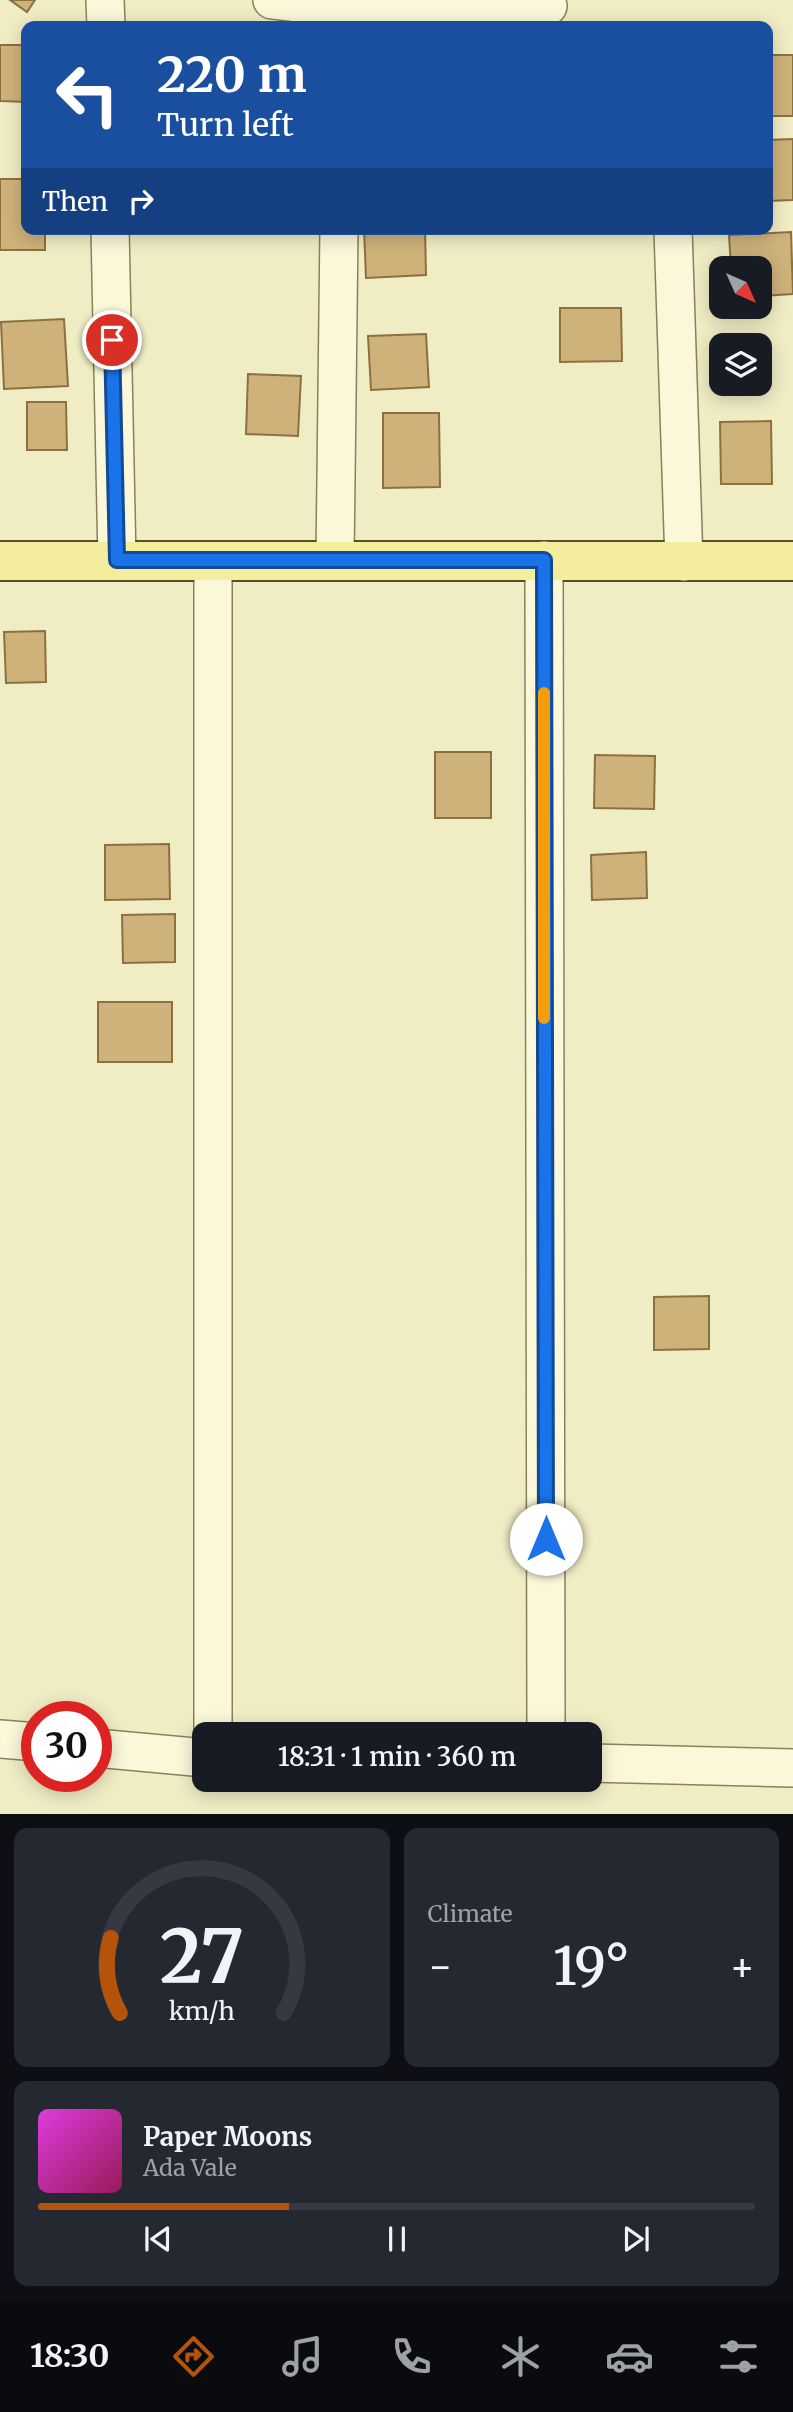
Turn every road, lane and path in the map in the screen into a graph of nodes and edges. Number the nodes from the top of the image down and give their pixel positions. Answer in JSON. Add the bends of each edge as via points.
{"nodes":[{"id":1,"x":105,"y":0,"type":"edge"},
{"id":2,"x":272,"y":0,"type":"edge"},
{"id":3,"x":548,"y":6,"type":"dead end"},
{"id":4,"x":106,"y":21,"type":"edge"},
{"id":5,"x":110,"y":235,"type":"edge"},
{"id":6,"x":339,"y":235,"type":"edge"},
{"id":7,"x":673,"y":235,"type":"edge"},
{"id":8,"x":117,"y":560,"type":"junction"},
{"id":9,"x":335,"y":560,"type":"junction"},
{"id":10,"x":544,"y":560,"type":"junction"},
{"id":11,"x":0,"y":561,"type":"edge"},
{"id":12,"x":213,"y":561,"type":"junction"},
{"id":13,"x":793,"y":561,"type":"edge"},
{"id":14,"x":684,"y":562,"type":"junction"},
{"id":15,"x":213,"y":1722,"type":"edge"},
{"id":16,"x":546,"y":1722,"type":"edge"},
{"id":17,"x":0,"y":1739,"type":"edge"},
{"id":18,"x":21,"y":1741,"type":"edge"},
{"id":19,"x":112,"y":1749,"type":"edge"},
{"id":20,"x":192,"y":1757,"type":"edge"},
{"id":21,"x":602,"y":1763,"type":"edge"},
{"id":22,"x":793,"y":1768,"type":"edge"}],
"edges":[{"from":1,"to":4,"type":"street"},
{"from":2,"to":3,"type":"street","via":[[372,12]]},
{"from":5,"to":8,"type":"street"},
{"from":6,"to":9,"type":"street"},
{"from":7,"to":14,"type":"street"},
{"from":8,"to":11,"type":"main road"},
{"from":8,"to":12,"type":"main road"},
{"from":9,"to":10,"type":"main road"},
{"from":9,"to":12,"type":"main road"},
{"from":10,"to":14,"type":"main road"},
{"from":10,"to":16,"type":"street"},
{"from":12,"to":15,"type":"street"},
{"from":13,"to":14,"type":"main road"},
{"from":17,"to":18,"type":"street"},
{"from":19,"to":20,"type":"street"},
{"from":21,"to":22,"type":"street"}]}
